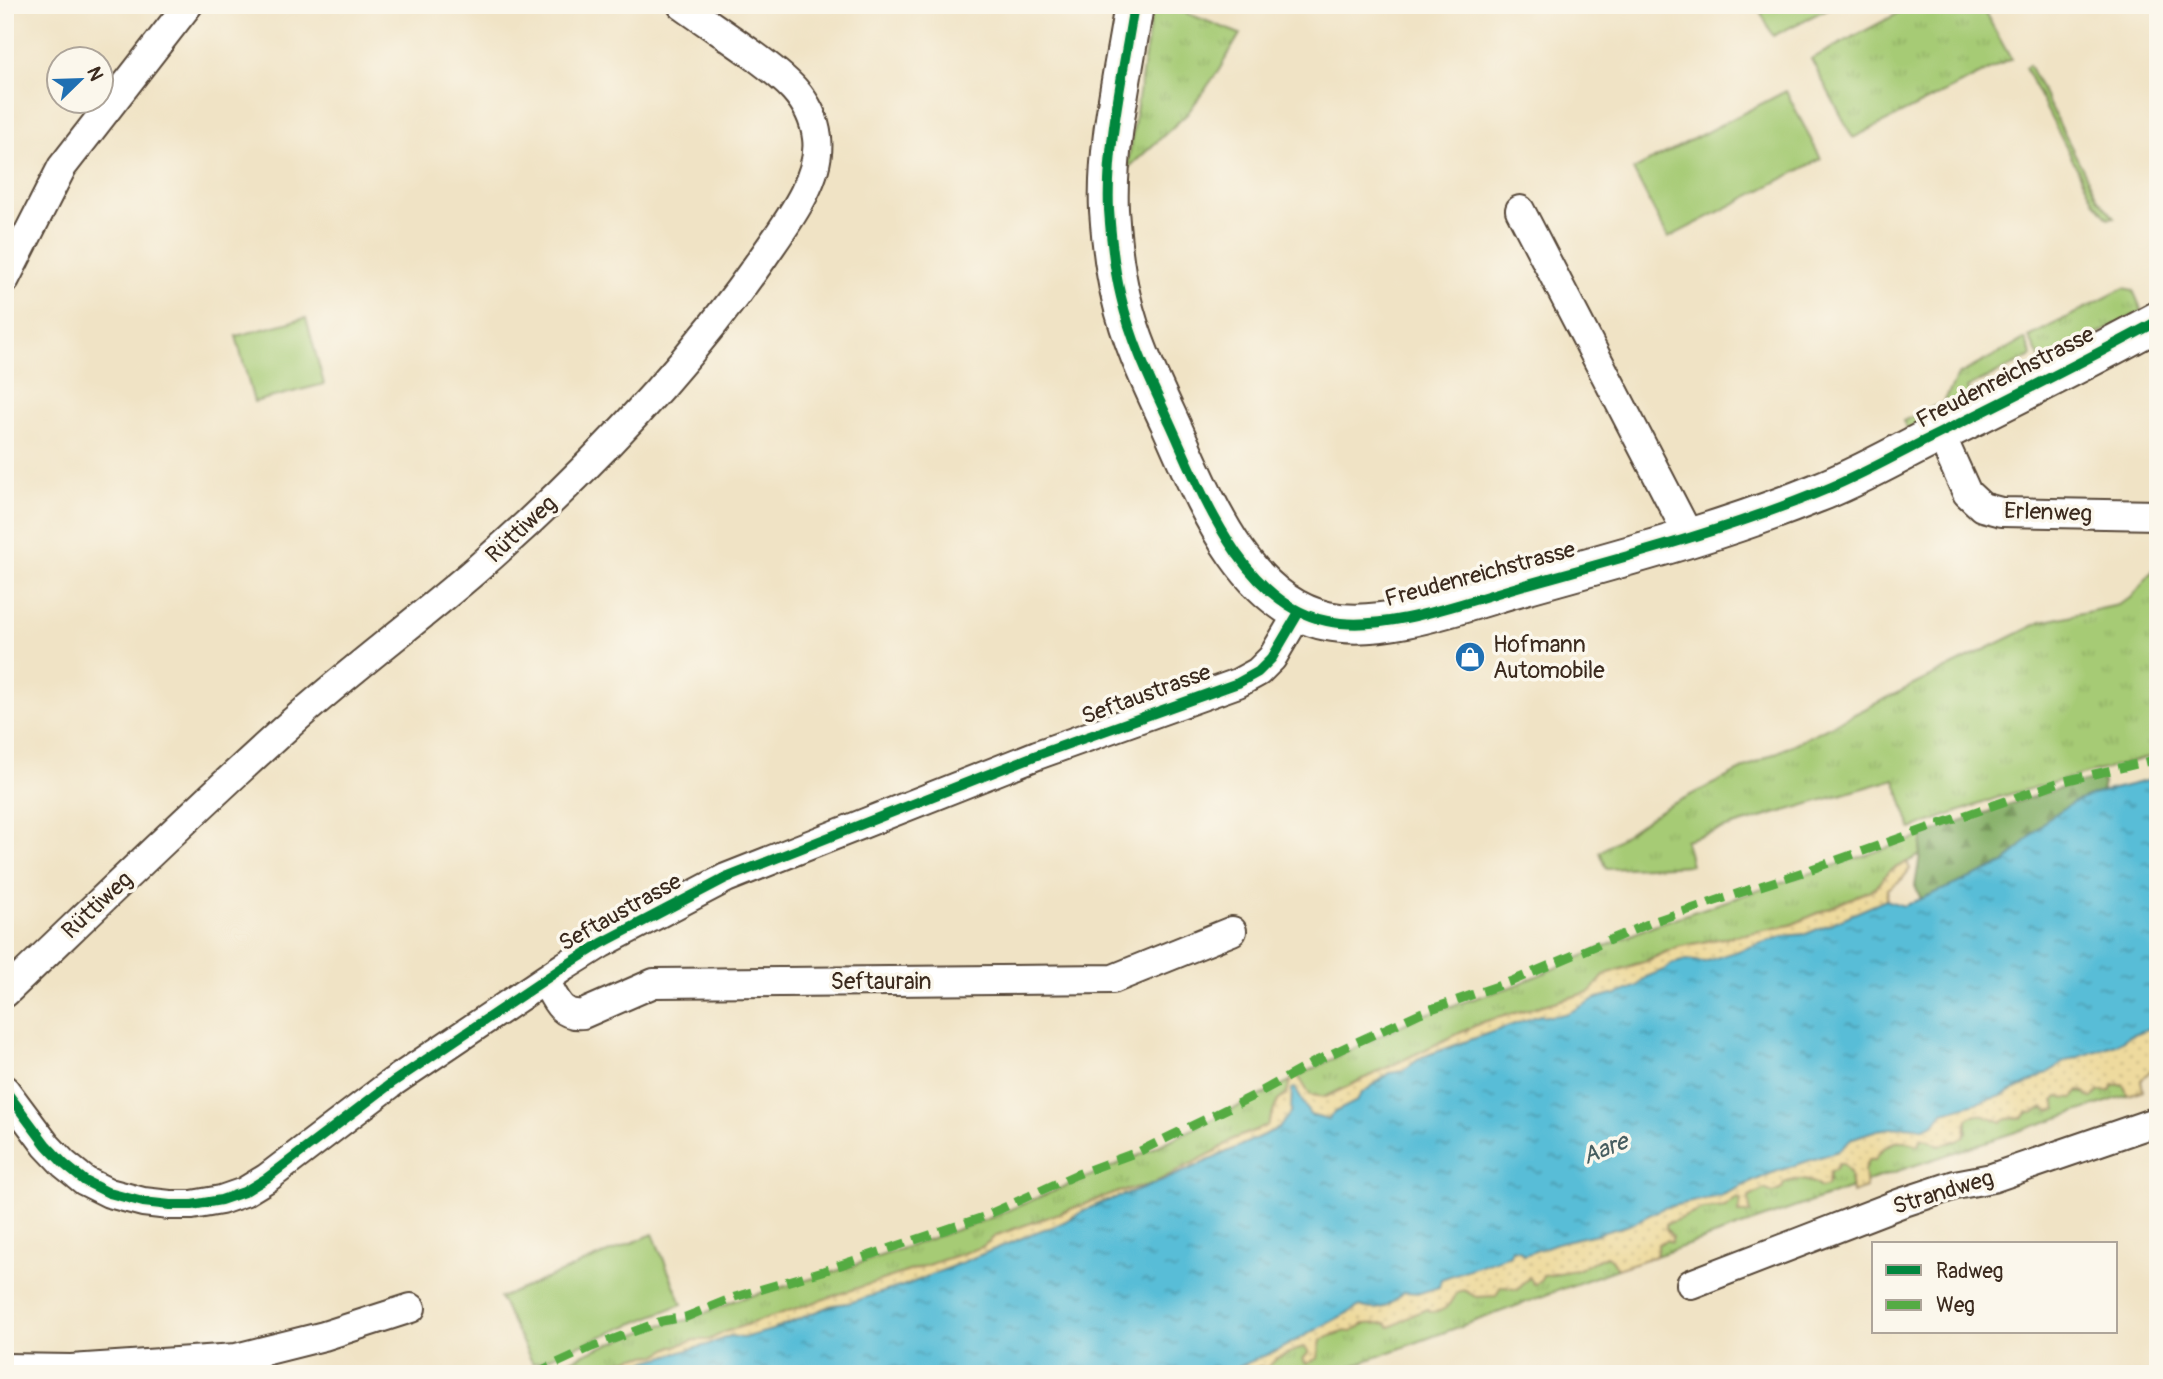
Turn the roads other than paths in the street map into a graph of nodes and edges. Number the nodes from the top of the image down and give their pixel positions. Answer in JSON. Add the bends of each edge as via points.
{"nodes":[{"id":1,"x":188,"y":5,"type":"edge"},
{"id":2,"x":682,"y":5,"type":"edge"},
{"id":3,"x":1134,"y":5,"type":"edge"},
{"id":4,"x":1520,"y":210,"type":"dead end"},
{"id":5,"x":5,"y":279,"type":"edge"},
{"id":6,"x":2158,"y":321,"type":"edge"},
{"id":7,"x":1940,"y":433,"type":"junction"},
{"id":8,"x":2158,"y":515,"type":"edge"},
{"id":9,"x":1689,"y":538,"type":"junction"},
{"id":10,"x":1299,"y":612,"type":"junction"},
{"id":11,"x":1232,"y":931,"type":"dead end"},
{"id":12,"x":545,"y":980,"type":"junction"},
{"id":13,"x":5,"y":993,"type":"edge"},
{"id":14,"x":5,"y":1090,"type":"edge"},
{"id":15,"x":2158,"y":1121,"type":"edge"},
{"id":16,"x":1691,"y":1284,"type":"dead end"},
{"id":17,"x":411,"y":1308,"type":"dead end"},
{"id":18,"x":5,"y":1368,"type":"edge"}],
"edges":[{"from":1,"to":5,"type":"street","via":[[62,167]]},
{"from":2,"to":13,"type":"street","name":"Rüttiweg","via":[[786,78],[813,120],[814,171],[778,235],[728,308],[645,405],[549,504],[286,727]]},
{"from":3,"to":10,"type":"street","name":"Freudenreichstrasse","via":[[1112,149],[1109,205],[1121,299],[1140,356],[1224,535],[1248,568]]},
{"from":4,"to":9,"type":"street"},
{"from":6,"to":7,"type":"street","name":"Freudenreichstrasse"},
{"from":7,"to":8,"type":"street","name":"Erlenweg","via":[[1967,493],[1982,507],[2001,512]]},
{"from":7,"to":9,"type":"street","name":"Freudenreichstrasse","via":[[1822,491]]},
{"from":9,"to":10,"type":"street","name":"Freudenreichstrasse","via":[[1382,623],[1328,621]]},
{"from":10,"to":12,"type":"street","name":"Seftaustrasse","via":[[1272,658],[1258,673],[1238,683],[1037,755],[726,878],[602,943]]},
{"from":11,"to":12,"type":"street","name":"Seftaurain","via":[[1113,979],[654,983],[575,1015],[561,1008]]},
{"from":12,"to":14,"type":"street","name":"Seftaustrasse","via":[[393,1082],[267,1178],[221,1200],[192,1205],[143,1202],[109,1193],[64,1164]]},
{"from":15,"to":16,"type":"street","name":"Strandweg","via":[[1992,1178],[1901,1203]]},
{"from":17,"to":18,"type":"street","via":[[236,1358],[71,1369]]}]}
